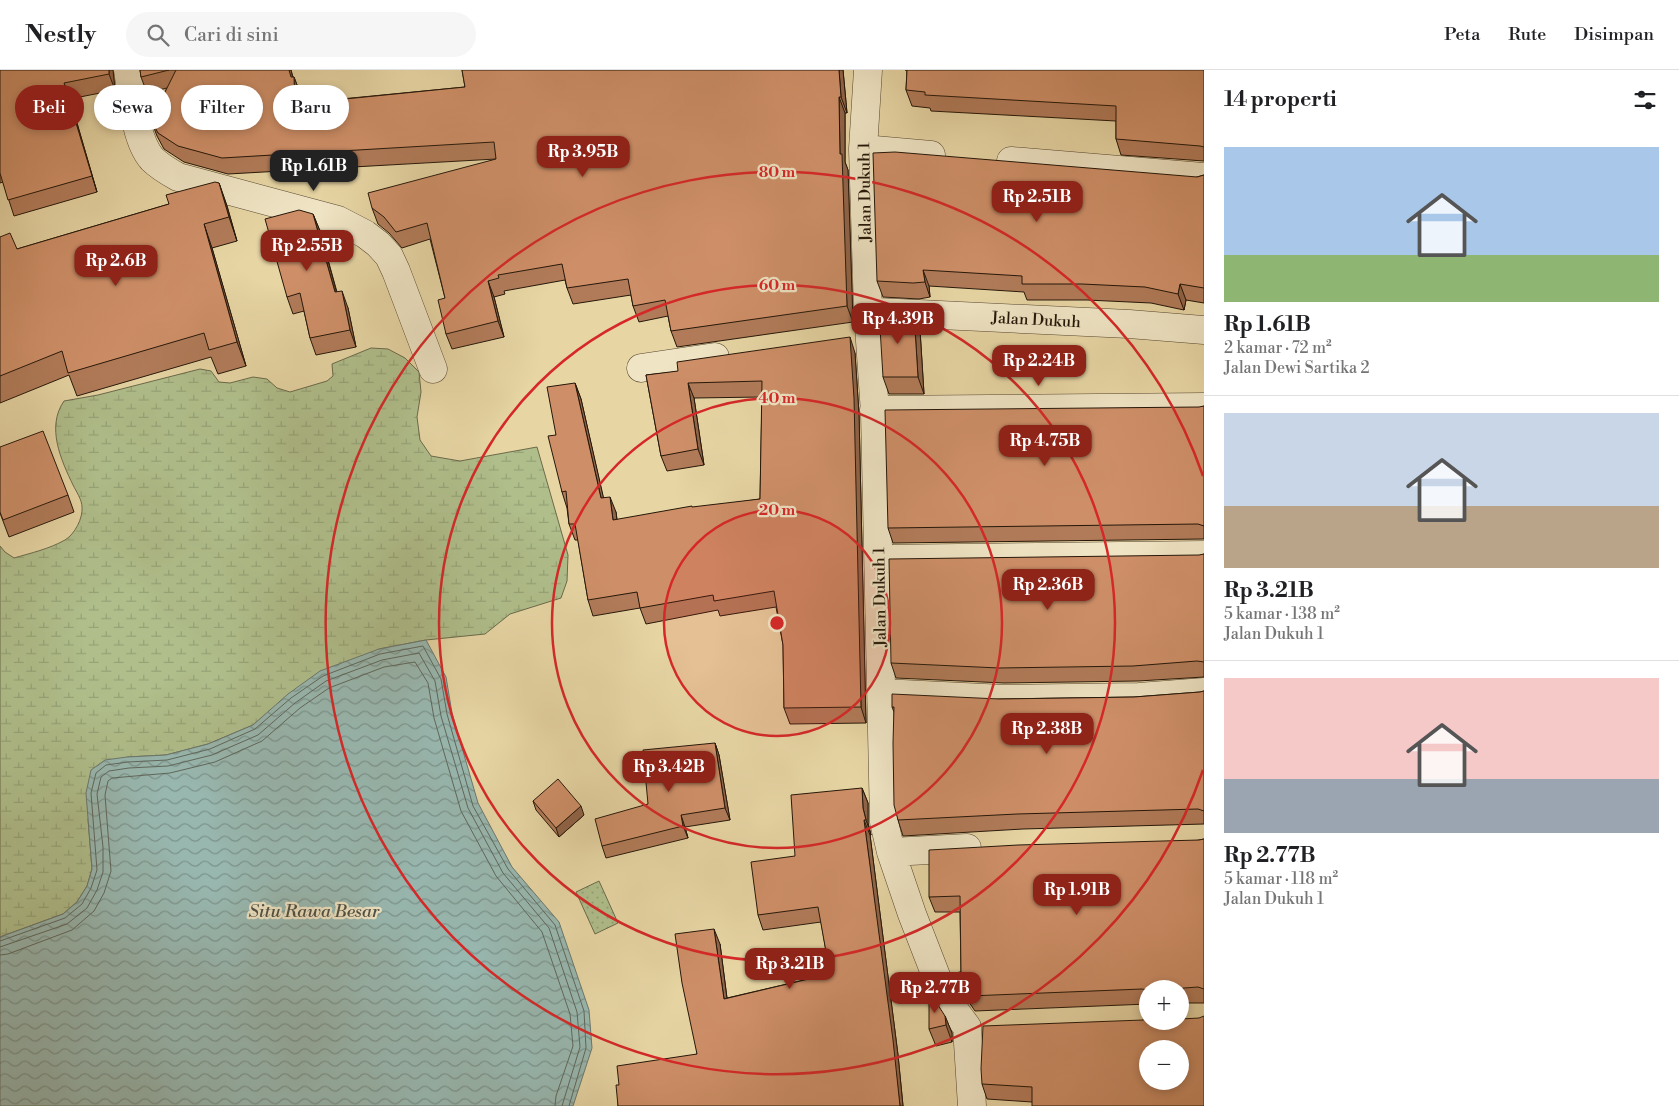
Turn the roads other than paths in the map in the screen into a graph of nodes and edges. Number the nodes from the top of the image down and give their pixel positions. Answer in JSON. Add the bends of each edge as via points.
{"nodes":[{"id":1,"x":128,"y":70,"type":"edge"},
{"id":2,"x":868,"y":70,"type":"edge"},
{"id":3,"x":863,"y":150,"type":"junction"},
{"id":4,"x":960,"y":157,"type":"edge"},
{"id":5,"x":989,"y":160,"type":"edge"},
{"id":6,"x":1204,"y":177,"type":"edge"},
{"id":7,"x":869,"y":324,"type":"junction"},
{"id":8,"x":1204,"y":330,"type":"edge"},
{"id":9,"x":841,"y":339,"type":"edge"},
{"id":10,"x":736,"y":354,"type":"edge"},
{"id":11,"x":641,"y":368,"type":"dead end"},
{"id":12,"x":433,"y":369,"type":"dead end"},
{"id":13,"x":1204,"y":407,"type":"edge"},
{"id":14,"x":874,"y":410,"type":"junction"},
{"id":15,"x":1204,"y":555,"type":"edge"},
{"id":16,"x":879,"y":559,"type":"junction"},
{"id":17,"x":1204,"y":692,"type":"edge"},
{"id":18,"x":882,"y":693,"type":"junction"},
{"id":19,"x":994,"y":847,"type":"edge"},
{"id":20,"x":891,"y":852,"type":"junction"},
{"id":21,"x":996,"y":1026,"type":"edge"},
{"id":22,"x":967,"y":1028,"type":"junction"},
{"id":23,"x":972,"y":1106,"type":"edge"}],
"edges":[{"from":1,"to":12,"type":"street","via":[[139,135],[149,155],[164,168],[178,177],[338,220],[378,244],[396,271]]},
{"from":2,"to":3,"type":"street","name":"Jalan Dukuh 1"},
{"from":3,"to":4,"type":"street"},
{"from":3,"to":7,"type":"street","name":"Jalan Dukuh 1"},
{"from":5,"to":6,"type":"street"},
{"from":7,"to":8,"type":"street","name":"Jalan Dukuh","via":[[1129,324]]},
{"from":7,"to":9,"type":"street","name":"Jalan Dukuh"},
{"from":7,"to":14,"type":"street","name":"Jalan Dukuh 1"},
{"from":10,"to":11,"type":"street"},
{"from":13,"to":14,"type":"street"},
{"from":14,"to":16,"type":"street","name":"Jalan Dukuh 1"},
{"from":15,"to":16,"type":"street"},
{"from":16,"to":18,"type":"street","name":"Jalan Dukuh 1"},
{"from":17,"to":18,"type":"street","via":[[1139,697],[1004,699]]},
{"from":18,"to":20,"type":"street","name":"Jalan Dukuh 1","via":[[884,822]]},
{"from":19,"to":20,"type":"street"},
{"from":20,"to":22,"type":"street","name":"Jalan Dukuh 1","via":[[938,981]]},
{"from":21,"to":22,"type":"street"},
{"from":22,"to":23,"type":"street"}]}
